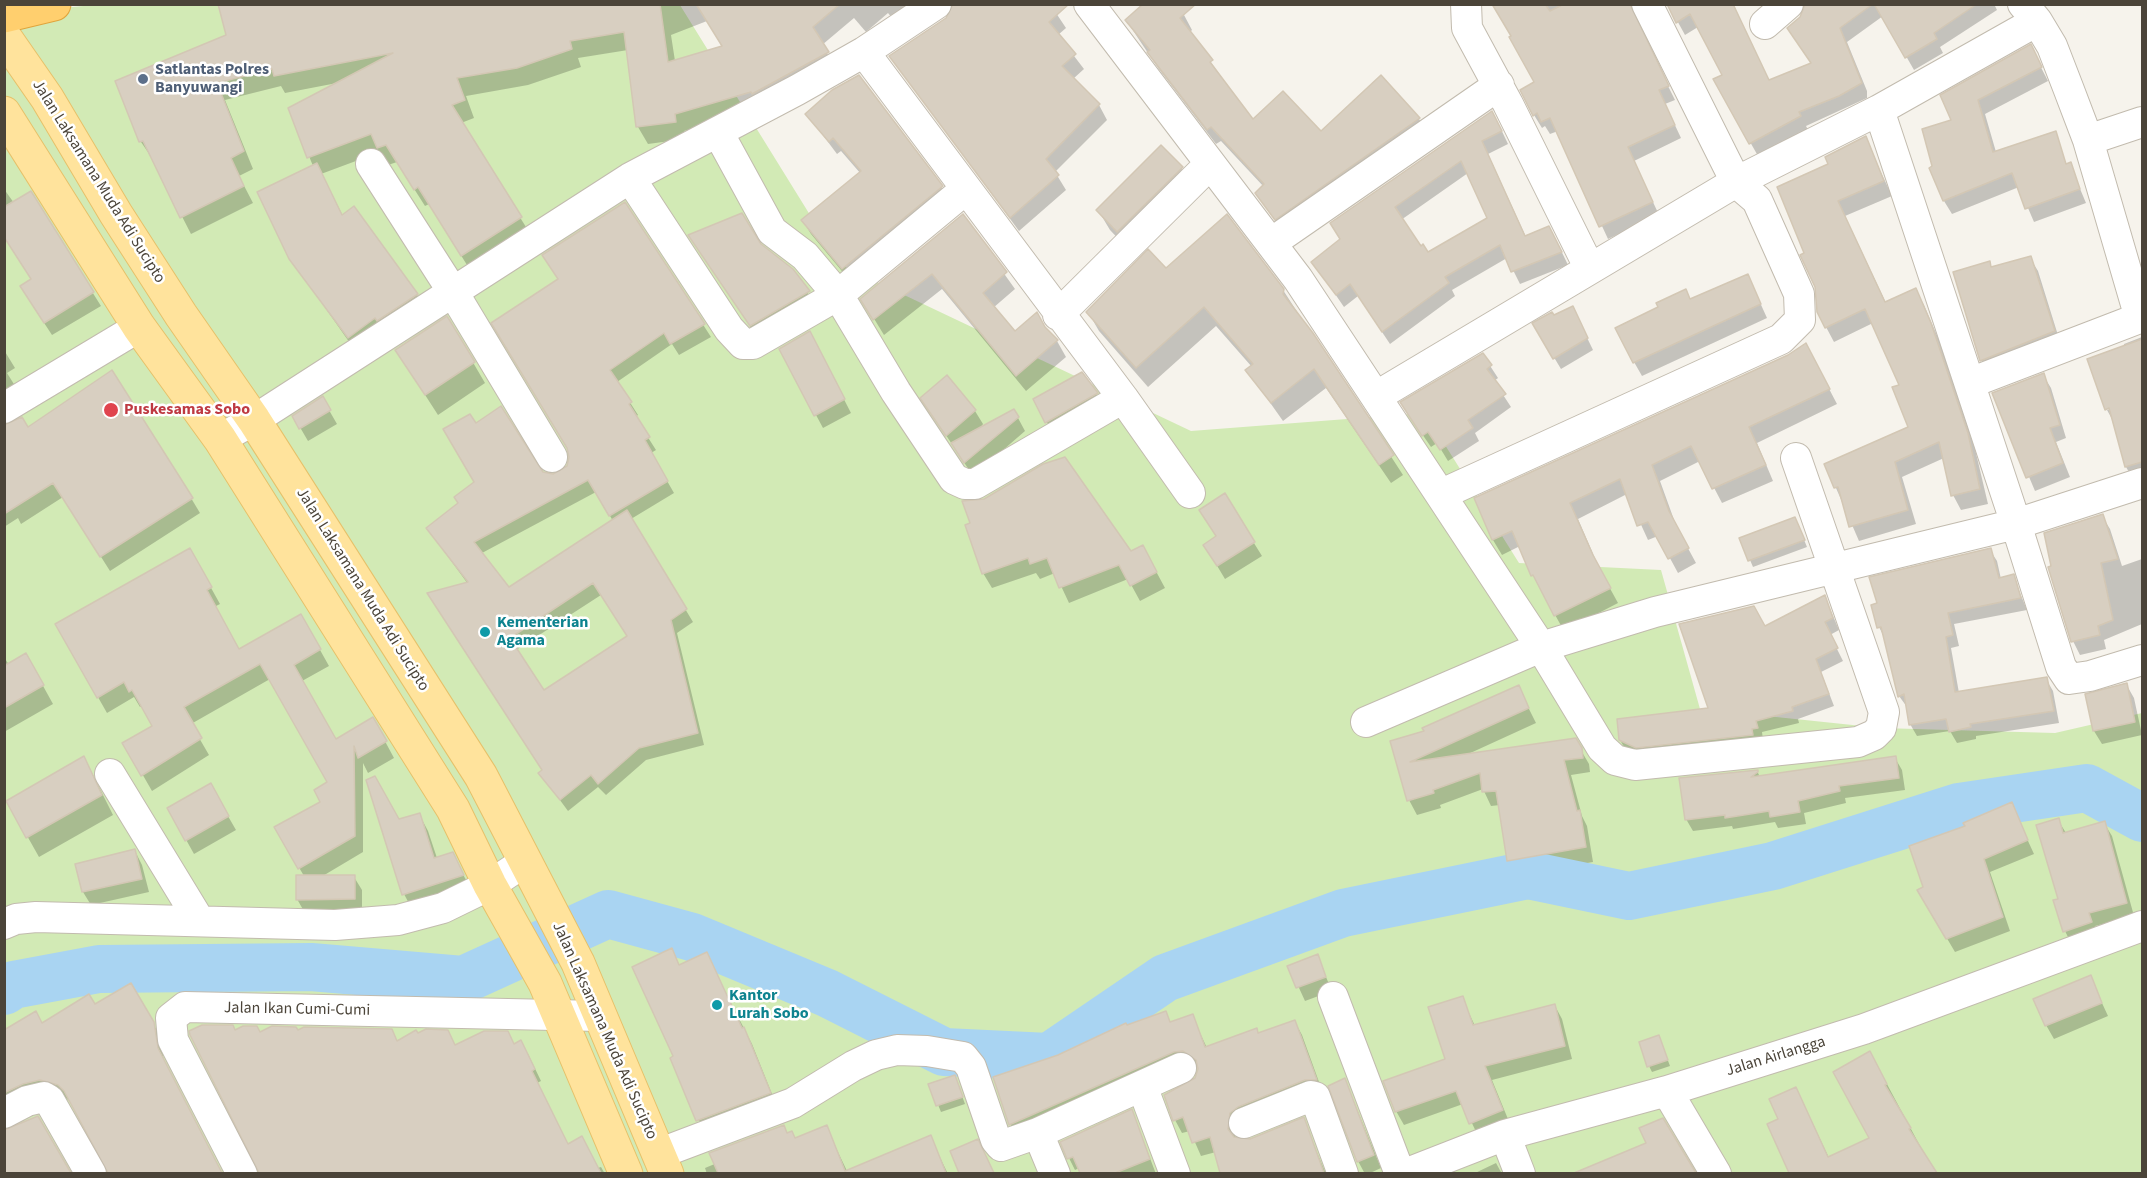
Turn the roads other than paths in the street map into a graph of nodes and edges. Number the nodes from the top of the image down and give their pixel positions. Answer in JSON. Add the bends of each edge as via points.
{"nodes":[{"id":1,"x":54,"y":4,"type":"edge"},
{"id":2,"x":936,"y":4,"type":"edge"},
{"id":3,"x":1089,"y":4,"type":"edge"},
{"id":4,"x":1466,"y":4,"type":"edge"},
{"id":5,"x":1647,"y":4,"type":"edge"},
{"id":6,"x":1788,"y":4,"type":"edge"},
{"id":7,"x":2030,"y":13,"type":"edge"},
{"id":8,"x":4,"y":16,"type":"edge"},
{"id":9,"x":1765,"y":24,"type":"dead end"},
{"id":10,"x":4,"y":36,"type":"edge"},
{"id":11,"x":864,"y":52,"type":"junction"},
{"id":12,"x":1498,"y":85,"type":"junction"},
{"id":13,"x":1879,"y":110,"type":"junction"},
{"id":14,"x":4,"y":113,"type":"edge"},
{"id":15,"x":2142,"y":122,"type":"edge"},
{"id":16,"x":719,"y":134,"type":"junction"},
{"id":17,"x":2088,"y":140,"type":"junction"},
{"id":18,"x":371,"y":164,"type":"dead end"},
{"id":19,"x":1210,"y":164,"type":"junction"},
{"id":20,"x":630,"y":178,"type":"junction"},
{"id":21,"x":1736,"y":182,"type":"junction"},
{"id":22,"x":966,"y":189,"type":"junction"},
{"id":23,"x":1272,"y":243,"type":"junction"},
{"id":24,"x":1590,"y":269,"type":"junction"},
{"id":25,"x":453,"y":292,"type":"junction"},
{"id":26,"x":838,"y":295,"type":"junction"},
{"id":27,"x":1058,"y":315,"type":"junction"},
{"id":28,"x":2141,"y":317,"type":"edge"},
{"id":29,"x":139,"y":327,"type":"junction"},
{"id":30,"x":1970,"y":383,"type":"junction"},
{"id":31,"x":1377,"y":396,"type":"junction"},
{"id":32,"x":1123,"y":398,"type":"junction"},
{"id":33,"x":4,"y":408,"type":"edge"},
{"id":34,"x":254,"y":420,"type":"junction"},
{"id":35,"x":220,"y":439,"type":"junction"},
{"id":36,"x":552,"y":457,"type":"dead end"},
{"id":37,"x":1796,"y":458,"type":"dead end"},
{"id":38,"x":2142,"y":483,"type":"edge"},
{"id":39,"x":1190,"y":493,"type":"dead end"},
{"id":40,"x":1442,"y":494,"type":"junction"},
{"id":41,"x":2016,"y":524,"type":"junction"},
{"id":42,"x":1835,"y":568,"type":"junction"},
{"id":43,"x":1541,"y":646,"type":"junction"},
{"id":44,"x":2142,"y":660,"type":"edge"},
{"id":45,"x":1366,"y":722,"type":"dead end"},
{"id":46,"x":110,"y":774,"type":"dead end"},
{"id":47,"x":528,"y":866,"type":"junction"},
{"id":48,"x":496,"y":895,"type":"junction"},
{"id":49,"x":199,"y":920,"type":"junction"},
{"id":50,"x":4,"y":924,"type":"edge"},
{"id":51,"x":2142,"y":926,"type":"edge"},
{"id":52,"x":1333,"y":996,"type":"dead end"},
{"id":53,"x":559,"y":1015,"type":"junction"},
{"id":54,"x":600,"y":1016,"type":"junction"},
{"id":55,"x":1181,"y":1068,"type":"dead end"},
{"id":56,"x":1142,"y":1086,"type":"junction"},
{"id":57,"x":1668,"y":1090,"type":"junction"},
{"id":58,"x":4,"y":1113,"type":"edge"},
{"id":59,"x":1244,"y":1123,"type":"dead end"},
{"id":60,"x":1038,"y":1133,"type":"junction"},
{"id":61,"x":1505,"y":1135,"type":"junction"},
{"id":62,"x":662,"y":1164,"type":"edge"},
{"id":63,"x":91,"y":1173,"type":"edge"},
{"id":64,"x":242,"y":1173,"type":"edge"},
{"id":65,"x":626,"y":1173,"type":"edge"},
{"id":66,"x":1055,"y":1173,"type":"edge"},
{"id":67,"x":1175,"y":1173,"type":"edge"},
{"id":68,"x":1342,"y":1173,"type":"edge"},
{"id":69,"x":1400,"y":1173,"type":"edge"},
{"id":70,"x":1406,"y":1173,"type":"edge"},
{"id":71,"x":1520,"y":1173,"type":"edge"},
{"id":72,"x":1716,"y":1173,"type":"edge"}],
"edges":[{"from":1,"to":8,"type":"highway"},
{"from":2,"to":11,"type":"street"},
{"from":3,"to":19,"type":"street"},
{"from":4,"to":12,"type":"street","via":[[1467,28]]},
{"from":5,"to":21,"type":"street"},
{"from":6,"to":9,"type":"street"},
{"from":7,"to":13,"type":"street"},
{"from":7,"to":17,"type":"street","via":[[2052,46]]},
{"from":10,"to":34,"type":"main road","name":"Jalan Laksamana Muda Adi Sucipto","via":[[47,98],[181,315]]},
{"from":11,"to":16,"type":"street"},
{"from":11,"to":22,"type":"street"},
{"from":12,"to":23,"type":"street"},
{"from":12,"to":24,"type":"street"},
{"from":13,"to":21,"type":"street"},
{"from":13,"to":30,"type":"street"},
{"from":14,"to":29,"type":"main road"},
{"from":15,"to":17,"type":"street"},
{"from":16,"to":20,"type":"street"},
{"from":16,"to":26,"type":"street","via":[[772,231],[805,256]]},
{"from":17,"to":28,"type":"street"},
{"from":18,"to":25,"type":"street"},
{"from":19,"to":23,"type":"street"},
{"from":19,"to":27,"type":"street"},
{"from":20,"to":25,"type":"street"},
{"from":20,"to":26,"type":"street","via":[[729,329],[743,344],[763,340]]},
{"from":21,"to":24,"type":"street"},
{"from":21,"to":40,"type":"street","via":[[1757,200],[1798,294],[1800,320],[1781,339]]},
{"from":22,"to":26,"type":"street"},
{"from":22,"to":27,"type":"street"},
{"from":23,"to":31,"type":"street"},
{"from":24,"to":31,"type":"street"},
{"from":25,"to":34,"type":"street"},
{"from":25,"to":36,"type":"street"},
{"from":26,"to":32,"type":"street","via":[[945,468],[965,484],[975,484]]},
{"from":27,"to":32,"type":"street"},
{"from":28,"to":30,"type":"street"},
{"from":29,"to":33,"type":"street"},
{"from":29,"to":35,"type":"main road"},
{"from":30,"to":41,"type":"street"},
{"from":31,"to":40,"type":"street"},
{"from":32,"to":39,"type":"street"},
{"from":34,"to":35,"type":"street"},
{"from":34,"to":47,"type":"main road","name":"Jalan Laksamana Muda Adi Sucipto","via":[[481,776]]},
{"from":35,"to":48,"type":"main road","via":[[453,810]]},
{"from":37,"to":42,"type":"street"},
{"from":38,"to":41,"type":"street"},
{"from":40,"to":43,"type":"street"},
{"from":41,"to":42,"type":"street"},
{"from":41,"to":44,"type":"street","via":[[2064,675],[2069,679],[2090,676]]},
{"from":42,"to":43,"type":"street","via":[[1655,612]]},
{"from":42,"to":43,"type":"street","via":[[1884,712],[1881,728],[1858,742],[1635,765],[1615,760],[1602,748]]},
{"from":43,"to":45,"type":"street"},
{"from":46,"to":49,"type":"street"},
{"from":47,"to":48,"type":"street"},
{"from":47,"to":54,"type":"main road","name":"Jalan Laksamana Muda Adi Sucipto","via":[[578,963]]},
{"from":48,"to":49,"type":"street","via":[[398,920],[335,925]]},
{"from":48,"to":53,"type":"main road"},
{"from":49,"to":50,"type":"street","via":[[36,917]]},
{"from":51,"to":57,"type":"street","name":"Jalan Airlangga","via":[[1864,1029]]},
{"from":52,"to":69,"type":"street"},
{"from":53,"to":54,"type":"street","name":"Jalan Ikan Cumi-Cumi"},
{"from":53,"to":64,"type":"street","name":"Jalan Ikan Cumi-Cumi","via":[[185,1007],[171,1018],[173,1040]]},
{"from":53,"to":65,"type":"main road"},
{"from":54,"to":62,"type":"main road","name":"Jalan Laksamana Muda Adi Sucipto"},
{"from":55,"to":56,"type":"street"},
{"from":56,"to":60,"type":"street"},
{"from":56,"to":67,"type":"street"},
{"from":57,"to":61,"type":"street","name":"Jalan Airlangga"},
{"from":57,"to":72,"type":"street"},
{"from":58,"to":63,"type":"street","via":[[27,1101],[44,1097],[49,1100]]},
{"from":59,"to":68,"type":"street","via":[[1315,1097]]},
{"from":60,"to":62,"type":"street","via":[[999,1145],[969,1062],[956,1054],[897,1050],[853,1066],[793,1103]]},
{"from":60,"to":66,"type":"street"},
{"from":61,"to":70,"type":"street","name":"Jalan Airlangga"},
{"from":61,"to":71,"type":"street"}]}
